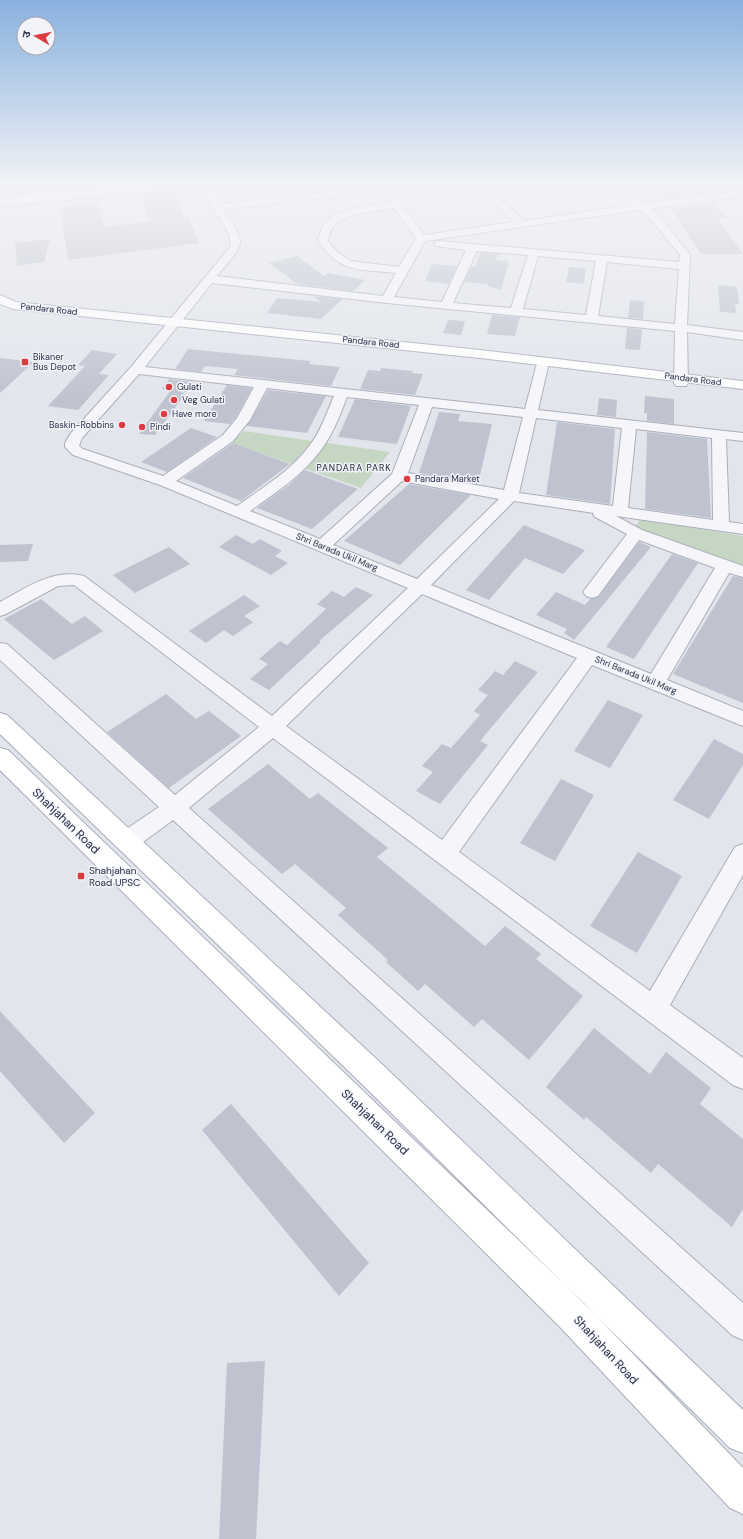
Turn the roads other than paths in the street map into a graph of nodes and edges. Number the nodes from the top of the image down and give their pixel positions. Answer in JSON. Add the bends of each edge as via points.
{"nodes":[{"id":1,"x":227,"y":258,"type":"edge"},
{"id":2,"x":338,"y":258,"type":"edge"},
{"id":3,"x":410,"y":258,"type":"edge"},
{"id":4,"x":468,"y":258,"type":"edge"},
{"id":5,"x":532,"y":258,"type":"edge"},
{"id":6,"x":602,"y":258,"type":"joint"},
{"id":7,"x":685,"y":258,"type":"edge"},
{"id":8,"x":684,"y":266,"type":"junction"},
{"id":9,"x":402,"y":271,"type":"junction"},
{"id":10,"x":210,"y":279,"type":"junction"},
{"id":11,"x":0,"y":299,"type":"edge"},
{"id":12,"x":387,"y":300,"type":"junction"},
{"id":13,"x":446,"y":306,"type":"junction"},
{"id":14,"x":516,"y":313,"type":"junction"},
{"id":15,"x":0,"y":315,"type":"edge"},
{"id":16,"x":591,"y":320,"type":"junction"},
{"id":17,"x":171,"y":325,"type":"junction"},
{"id":18,"x":682,"y":328,"type":"junction"},
{"id":19,"x":743,"y":336,"type":"edge"},
{"id":20,"x":542,"y":367,"type":"junction"},
{"id":21,"x":136,"y":370,"type":"junction"},
{"id":22,"x":681,"y":380,"type":"junction"},
{"id":23,"x":743,"y":384,"type":"edge"},
{"id":24,"x":262,"y":385,"type":"junction"},
{"id":25,"x":743,"y":391,"type":"edge"},
{"id":26,"x":342,"y":394,"type":"junction"},
{"id":27,"x":427,"y":403,"type":"junction"},
{"id":28,"x":531,"y":414,"type":"junction"},
{"id":29,"x":629,"y":425,"type":"junction"},
{"id":30,"x":719,"y":435,"type":"junction"},
{"id":31,"x":743,"y":437,"type":"edge"},
{"id":32,"x":400,"y":476,"type":"junction"},
{"id":33,"x":165,"y":482,"type":"junction"},
{"id":34,"x":510,"y":496,"type":"junction"},
{"id":35,"x":579,"y":506,"type":"junction"},
{"id":36,"x":240,"y":512,"type":"junction"},
{"id":37,"x":620,"y":512,"type":"junction"},
{"id":38,"x":721,"y":526,"type":"junction"},
{"id":39,"x":743,"y":529,"type":"edge"},
{"id":40,"x":633,"y":538,"type":"junction"},
{"id":41,"x":322,"y":546,"type":"junction"},
{"id":42,"x":725,"y":566,"type":"junction"},
{"id":43,"x":743,"y":572,"type":"edge"},
{"id":44,"x":420,"y":586,"type":"junction"},
{"id":45,"x":592,"y":592,"type":"dead end"},
{"id":46,"x":0,"y":610,"type":"edge"},
{"id":47,"x":0,"y":649,"type":"edge"},
{"id":48,"x":589,"y":655,"type":"junction"},
{"id":49,"x":655,"y":683,"type":"junction"},
{"id":50,"x":743,"y":719,"type":"edge"},
{"id":51,"x":0,"y":721,"type":"edge"},
{"id":52,"x":273,"y":727,"type":"junction"},
{"id":53,"x":0,"y":756,"type":"edge"},
{"id":54,"x":175,"y":807,"type":"junction"},
{"id":55,"x":127,"y":841,"type":"junction"},
{"id":56,"x":446,"y":854,"type":"junction"},
{"id":57,"x":742,"y":857,"type":"edge"},
{"id":58,"x":654,"y":1009,"type":"junction"},
{"id":59,"x":743,"y":1075,"type":"edge"},
{"id":60,"x":743,"y":1324,"type":"edge"},
{"id":61,"x":743,"y":1435,"type":"edge"},
{"id":62,"x":743,"y":1495,"type":"edge"}],
"edges":[{"from":1,"to":10,"type":"street","name":"Shri Barada Ukil Marg"},
{"from":2,"to":9,"type":"street","via":[[348,264]]},
{"from":3,"to":9,"type":"street"},
{"from":4,"to":13,"type":"street"},
{"from":5,"to":14,"type":"street"},
{"from":6,"to":8,"type":"street"},
{"from":6,"to":16,"type":"street"},
{"from":7,"to":8,"type":"street"},
{"from":8,"to":18,"type":"street"},
{"from":9,"to":12,"type":"street"},
{"from":10,"to":12,"type":"street"},
{"from":10,"to":17,"type":"street","name":"Shri Barada Ukil Marg"},
{"from":11,"to":17,"type":"main road","name":"Pandara Road","via":[[13,306]]},
{"from":12,"to":13,"type":"street"},
{"from":13,"to":14,"type":"street"},
{"from":14,"to":16,"type":"street"},
{"from":15,"to":17,"type":"main road","name":"Pandara Road","via":[[22,314]]},
{"from":16,"to":18,"type":"street"},
{"from":17,"to":20,"type":"main road","name":"Pandara Road"},
{"from":17,"to":21,"type":"street","name":"Shri Barada Ukil Marg"},
{"from":17,"to":22,"type":"main road","name":"Pandara Road","via":[[480,354]]},
{"from":18,"to":19,"type":"street"},
{"from":18,"to":22,"type":"street"},
{"from":20,"to":22,"type":"main road","name":"Pandara Road"},
{"from":20,"to":28,"type":"street"},
{"from":21,"to":24,"type":"street"},
{"from":21,"to":33,"type":"street","name":"Shri Barada Ukil Marg","via":[[76,436],[72,447],[78,452]]},
{"from":22,"to":23,"type":"main road","name":"Pandara Road"},
{"from":22,"to":25,"type":"main road","name":"Pandara Road"},
{"from":24,"to":26,"type":"street"},
{"from":24,"to":33,"type":"street","via":[[228,438]]},
{"from":26,"to":27,"type":"street"},
{"from":26,"to":36,"type":"street","via":[[323,437],[304,460]]},
{"from":27,"to":28,"type":"street"},
{"from":27,"to":32,"type":"street"},
{"from":28,"to":29,"type":"street"},
{"from":28,"to":34,"type":"street"},
{"from":29,"to":30,"type":"street"},
{"from":29,"to":37,"type":"street"},
{"from":30,"to":31,"type":"street"},
{"from":30,"to":38,"type":"street"},
{"from":32,"to":34,"type":"street"},
{"from":32,"to":41,"type":"street"},
{"from":33,"to":36,"type":"street","name":"Shri Barada Ukil Marg"},
{"from":34,"to":35,"type":"street"},
{"from":34,"to":44,"type":"street"},
{"from":35,"to":37,"type":"street"},
{"from":35,"to":40,"type":"street","via":[[603,515]]},
{"from":36,"to":41,"type":"street","name":"Shri Barada Ukil Marg"},
{"from":37,"to":38,"type":"street"},
{"from":38,"to":39,"type":"street"},
{"from":40,"to":42,"type":"street"},
{"from":40,"to":45,"type":"street"},
{"from":41,"to":44,"type":"street","name":"Shri Barada Ukil Marg"},
{"from":42,"to":43,"type":"street"},
{"from":42,"to":49,"type":"street"},
{"from":44,"to":48,"type":"street","name":"Shri Barada Ukil Marg"},
{"from":44,"to":52,"type":"street"},
{"from":46,"to":52,"type":"street","via":[[52,582],[61,579],[78,580]]},
{"from":47,"to":54,"type":"street"},
{"from":48,"to":49,"type":"street","name":"Shri Barada Ukil Marg"},
{"from":48,"to":56,"type":"street"},
{"from":49,"to":50,"type":"street","name":"Shri Barada Ukil Marg"},
{"from":51,"to":55,"type":"main road"},
{"from":52,"to":54,"type":"street"},
{"from":52,"to":56,"type":"street"},
{"from":53,"to":62,"type":"main road","name":"Shahjahan Road","via":[[572,1315]]},
{"from":54,"to":55,"type":"street"},
{"from":54,"to":60,"type":"street"},
{"from":55,"to":61,"type":"main road"},
{"from":56,"to":58,"type":"street"},
{"from":57,"to":58,"type":"street"},
{"from":58,"to":59,"type":"street"}]}
